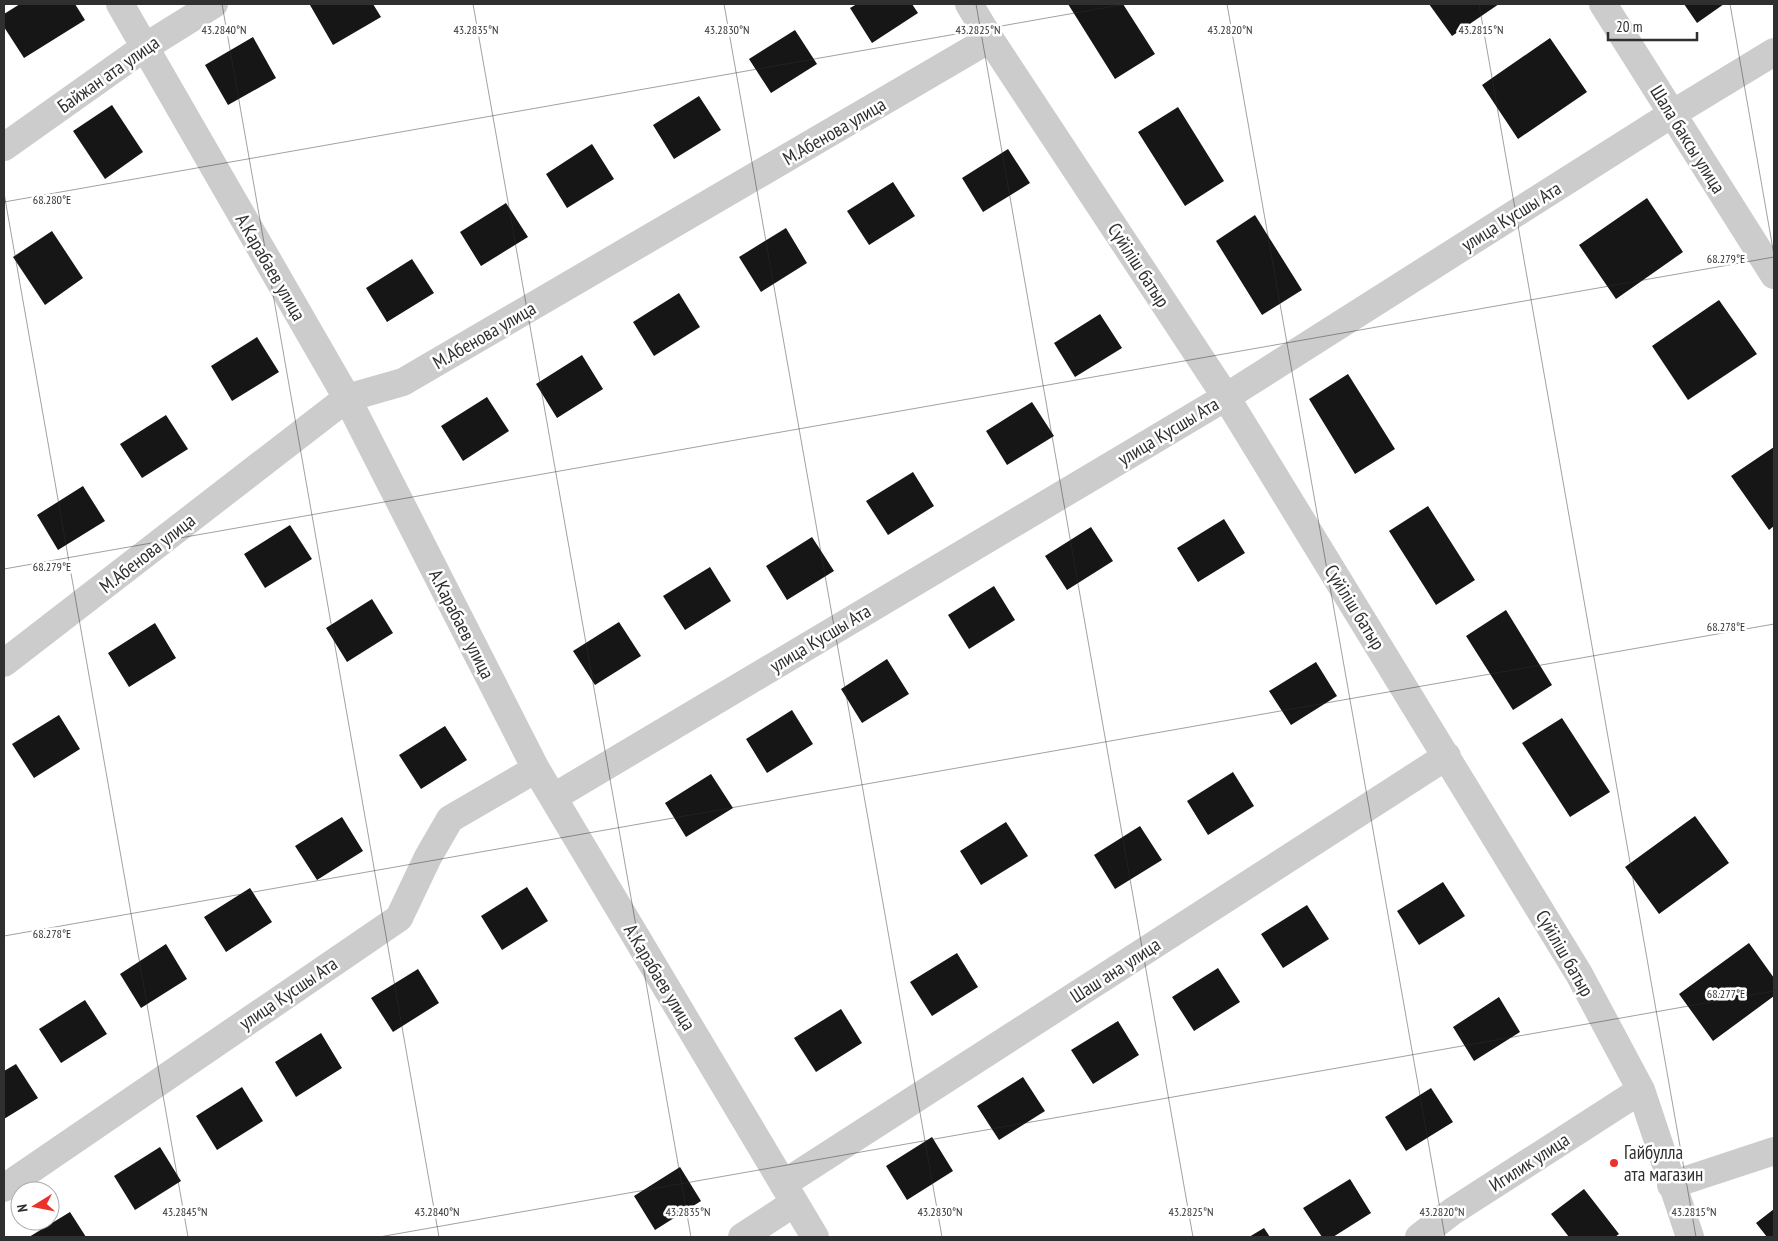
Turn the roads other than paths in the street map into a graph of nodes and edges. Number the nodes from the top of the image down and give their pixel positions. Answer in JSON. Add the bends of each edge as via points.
{"nodes":[{"id":1,"x":120,"y":4,"type":"edge"},
{"id":2,"x":214,"y":4,"type":"edge"},
{"id":3,"x":969,"y":4,"type":"edge"},
{"id":4,"x":1603,"y":4,"type":"edge"},
{"id":5,"x":990,"y":40,"type":"junction"},
{"id":6,"x":145,"y":47,"type":"junction"},
{"id":7,"x":1774,"y":52,"type":"edge"},
{"id":8,"x":1672,"y":114,"type":"junction"},
{"id":9,"x":4,"y":147,"type":"edge"},
{"id":10,"x":1774,"y":275,"type":"edge"},
{"id":11,"x":1226,"y":397,"type":"junction"},
{"id":12,"x":347,"y":398,"type":"junction"},
{"id":13,"x":4,"y":664,"type":"edge"},
{"id":14,"x":1447,"y":756,"type":"junction"},
{"id":15,"x":536,"y":769,"type":"junction"},
{"id":16,"x":554,"y":797,"type":"junction"},
{"id":17,"x":1641,"y":1090,"type":"junction"},
{"id":18,"x":1774,"y":1151,"type":"edge"},
{"id":19,"x":1671,"y":1185,"type":"junction"},
{"id":20,"x":4,"y":1188,"type":"edge"},
{"id":21,"x":788,"y":1194,"type":"junction"},
{"id":22,"x":742,"y":1237,"type":"edge"},
{"id":23,"x":816,"y":1237,"type":"edge"},
{"id":24,"x":1419,"y":1237,"type":"edge"},
{"id":25,"x":1690,"y":1237,"type":"edge"}],
"edges":[{"from":1,"to":6,"type":"street","name":"А.Карабаев улица"},
{"from":2,"to":6,"type":"street","name":"Байжан ата улица"},
{"from":3,"to":5,"type":"street","name":"Сүйіліш батыр"},
{"from":4,"to":8,"type":"street","name":"Шала баксы улица"},
{"from":5,"to":11,"type":"street","name":"Сүйіліш батыр"},
{"from":5,"to":12,"type":"street","name":"М.Абенова улица","via":[[403,382]]},
{"from":6,"to":9,"type":"street","name":"Байжан ата улица"},
{"from":6,"to":12,"type":"street","name":"А.Карабаев улица"},
{"from":7,"to":8,"type":"street","name":"улица Кусшы Ата"},
{"from":8,"to":10,"type":"street","name":"Шала баксы улица"},
{"from":8,"to":11,"type":"street","name":"улица Кусшы Ата"},
{"from":11,"to":14,"type":"street","name":"Сүйіліш батыр"},
{"from":11,"to":16,"type":"street","name":"улица Кусшы Ата"},
{"from":12,"to":13,"type":"street","name":"М.Абенова улица"},
{"from":12,"to":15,"type":"street","name":"А.Карабаев улица"},
{"from":14,"to":17,"type":"street","name":"Сүйіліш батыр","via":[[1579,974]]},
{"from":14,"to":21,"type":"street","name":"Шаш ана улица"},
{"from":15,"to":16,"type":"street","name":"А.Карабаев улица"},
{"from":15,"to":20,"type":"street","name":"улица Кусшы Ата","via":[[450,819],[399,918]]},
{"from":16,"to":21,"type":"street","name":"А.Карабаев улица"},
{"from":17,"to":19,"type":"street","name":"Сүйіліш батыр"},
{"from":17,"to":24,"type":"street","name":"Игилик улица","via":[[1453,1211]]},
{"from":18,"to":19,"type":"street"},
{"from":19,"to":25,"type":"street","name":"Сүйіліш батыр"},
{"from":21,"to":22,"type":"street","name":"Шаш ана улица"},
{"from":21,"to":23,"type":"street","name":"А.Карабаев улица"}]}
